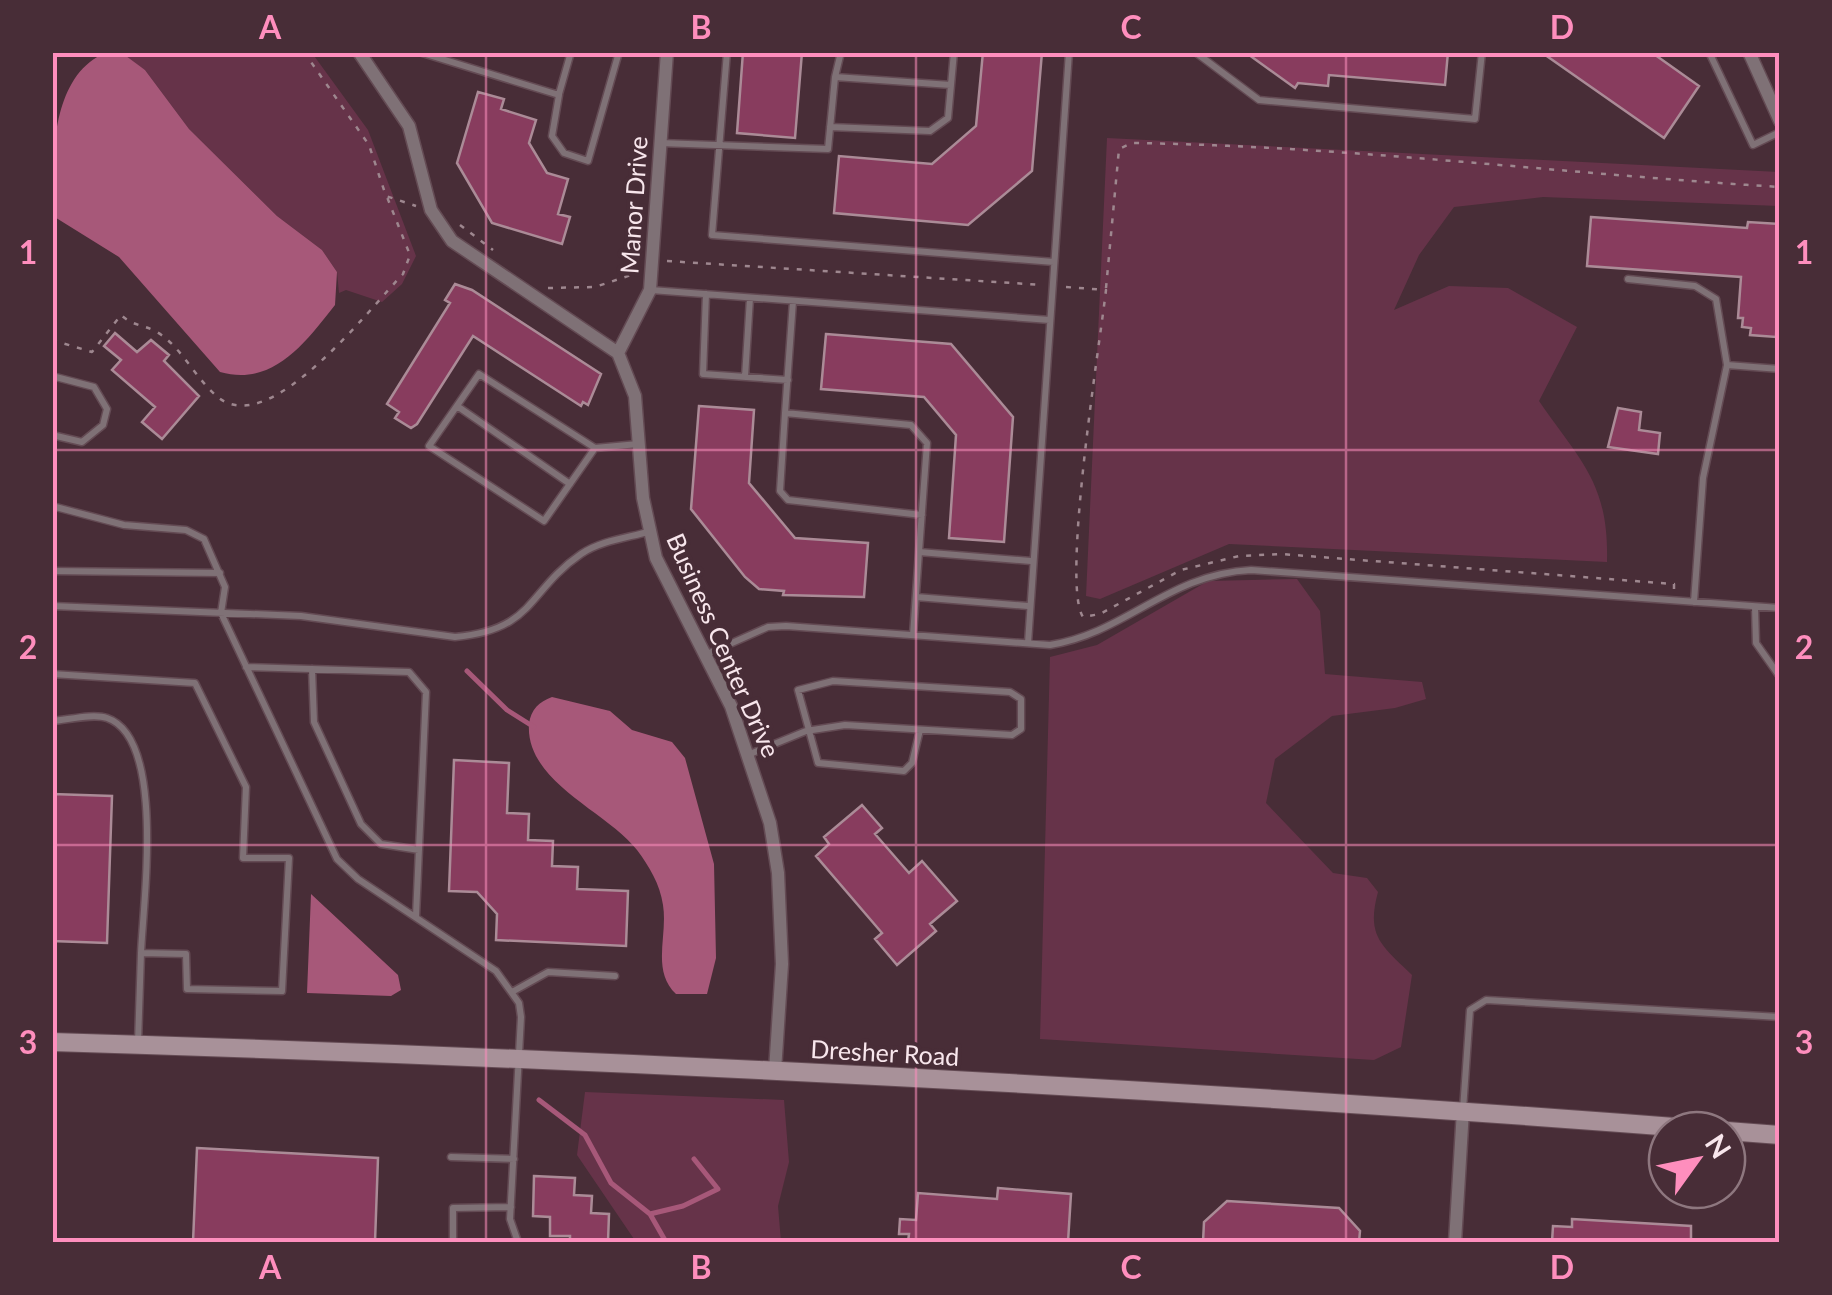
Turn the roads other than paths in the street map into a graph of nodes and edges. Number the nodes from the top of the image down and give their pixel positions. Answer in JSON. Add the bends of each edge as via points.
{"nodes":[{"id":1,"x":419,"y":52,"type":"edge"},
{"id":2,"x":572,"y":52,"type":"edge"},
{"id":3,"x":619,"y":52,"type":"edge"},
{"id":4,"x":667,"y":52,"type":"edge"},
{"id":5,"x":727,"y":52,"type":"edge"},
{"id":6,"x":841,"y":52,"type":"edge"},
{"id":7,"x":954,"y":52,"type":"edge"},
{"id":8,"x":1069,"y":52,"type":"edge"},
{"id":9,"x":1194,"y":52,"type":"edge"},
{"id":10,"x":1482,"y":52,"type":"edge"},
{"id":11,"x":1709,"y":52,"type":"edge"},
{"id":12,"x":1749,"y":52,"type":"edge"},
{"id":13,"x":366,"y":55,"type":"edge"},
{"id":14,"x":834,"y":77,"type":"junction"},
{"id":15,"x":952,"y":85,"type":"junction"},
{"id":16,"x":559,"y":95,"type":"junction"},
{"id":17,"x":1780,"y":122,"type":"edge"},
{"id":18,"x":830,"y":127,"type":"junction"},
{"id":19,"x":1780,"y":132,"type":"edge"},
{"id":20,"x":659,"y":142,"type":"junction"},
{"id":21,"x":718,"y":148,"type":"junction"},
{"id":22,"x":1054,"y":262,"type":"junction"},
{"id":23,"x":1628,"y":279,"type":"dead end"},
{"id":24,"x":650,"y":290,"type":"junction"},
{"id":25,"x":706,"y":294,"type":"junction"},
{"id":26,"x":750,"y":298,"type":"junction"},
{"id":27,"x":793,"y":301,"type":"junction"},
{"id":28,"x":1050,"y":320,"type":"junction"},
{"id":29,"x":618,"y":352,"type":"junction"},
{"id":30,"x":1727,"y":366,"type":"junction"},
{"id":31,"x":1780,"y":369,"type":"edge"},
{"id":32,"x":52,"y":376,"type":"edge"},
{"id":33,"x":745,"y":377,"type":"junction"},
{"id":34,"x":788,"y":380,"type":"junction"},
{"id":35,"x":456,"y":406,"type":"junction"},
{"id":36,"x":785,"y":413,"type":"junction"},
{"id":37,"x":52,"y":435,"type":"edge"},
{"id":38,"x":640,"y":444,"type":"junction"},
{"id":39,"x":595,"y":448,"type":"junction"},
{"id":40,"x":570,"y":484,"type":"junction"},
{"id":41,"x":52,"y":506,"type":"edge"},
{"id":42,"x":922,"y":515,"type":"junction"},
{"id":43,"x":649,"y":532,"type":"junction"},
{"id":44,"x":919,"y":552,"type":"junction"},
{"id":45,"x":1031,"y":562,"type":"junction"},
{"id":46,"x":52,"y":571,"type":"edge"},
{"id":47,"x":220,"y":573,"type":"junction"},
{"id":48,"x":916,"y":597,"type":"junction"},
{"id":49,"x":1694,"y":602,"type":"junction"},
{"id":50,"x":52,"y":606,"type":"edge"},
{"id":51,"x":1028,"y":606,"type":"junction"},
{"id":52,"x":1755,"y":606,"type":"junction"},
{"id":53,"x":1780,"y":608,"type":"edge"},
{"id":54,"x":220,"y":613,"type":"junction"},
{"id":55,"x":913,"y":635,"type":"junction"},
{"id":56,"x":1028,"y":644,"type":"junction"},
{"id":57,"x":704,"y":655,"type":"junction"},
{"id":58,"x":246,"y":668,"type":"junction"},
{"id":59,"x":312,"y":670,"type":"junction"},
{"id":60,"x":52,"y":674,"type":"edge"},
{"id":61,"x":1780,"y":677,"type":"edge"},
{"id":62,"x":52,"y":720,"type":"edge"},
{"id":63,"x":920,"y":730,"type":"junction"},
{"id":64,"x":806,"y":731,"type":"junction"},
{"id":65,"x":750,"y":754,"type":"junction"},
{"id":66,"x":419,"y":850,"type":"junction"},
{"id":67,"x":416,"y":918,"type":"junction"},
{"id":68,"x":141,"y":953,"type":"junction"},
{"id":69,"x":615,"y":976,"type":"dead end"},
{"id":70,"x":512,"y":992,"type":"junction"},
{"id":71,"x":1780,"y":1017,"type":"edge"},
{"id":72,"x":52,"y":1042,"type":"edge"},
{"id":73,"x":138,"y":1045,"type":"junction"},
{"id":74,"x":520,"y":1062,"type":"junction"},
{"id":75,"x":775,"y":1071,"type":"junction"},
{"id":76,"x":1463,"y":1110,"type":"junction"},
{"id":77,"x":1647,"y":1125,"type":"edge"},
{"id":78,"x":1747,"y":1133,"type":"edge"},
{"id":79,"x":1780,"y":1135,"type":"edge"},
{"id":80,"x":451,"y":1157,"type":"dead end"},
{"id":81,"x":514,"y":1159,"type":"junction"},
{"id":82,"x":511,"y":1207,"type":"junction"},
{"id":83,"x":453,"y":1242,"type":"edge"},
{"id":84,"x":518,"y":1242,"type":"edge"},
{"id":85,"x":1455,"y":1242,"type":"edge"}],
"edges":[{"from":1,"to":16,"type":"lane"},
{"from":2,"to":16,"type":"lane"},
{"from":3,"to":16,"type":"lane","via":[[588,161],[564,153],[552,136]]},
{"from":4,"to":20,"type":"street","name":"Manor Drive"},
{"from":5,"to":21,"type":"lane"},
{"from":6,"to":14,"type":"lane"},
{"from":7,"to":15,"type":"lane"},
{"from":8,"to":22,"type":"lane"},
{"from":9,"to":10,"type":"lane","via":[[1259,100],[1475,119]]},
{"from":11,"to":19,"type":"lane","via":[[1752,145]]},
{"from":12,"to":17,"type":"street"},
{"from":13,"to":29,"type":"street","via":[[414,138],[431,210],[460,250]]},
{"from":14,"to":15,"type":"lane"},
{"from":14,"to":18,"type":"lane"},
{"from":15,"to":18,"type":"lane","via":[[948,118],[930,131]]},
{"from":18,"to":21,"type":"lane","via":[[828,150]]},
{"from":20,"to":21,"type":"lane"},
{"from":20,"to":24,"type":"street","name":"Manor Drive"},
{"from":21,"to":22,"type":"lane","via":[[712,235]]},
{"from":22,"to":28,"type":"lane"},
{"from":23,"to":30,"type":"lane","via":[[1695,286],[1716,299]]},
{"from":24,"to":25,"type":"lane"},
{"from":24,"to":29,"type":"street","name":"Manor Drive"},
{"from":25,"to":26,"type":"lane"},
{"from":25,"to":33,"type":"lane","via":[[703,374]]},
{"from":26,"to":27,"type":"lane"},
{"from":26,"to":33,"type":"lane"},
{"from":27,"to":28,"type":"lane"},
{"from":27,"to":34,"type":"lane"},
{"from":28,"to":45,"type":"lane"},
{"from":29,"to":38,"type":"street","name":"Business Center Drive","via":[[635,396]]},
{"from":30,"to":31,"type":"lane"},
{"from":30,"to":49,"type":"lane","via":[[1702,478]]},
{"from":32,"to":37,"type":"lane","via":[[94,386],[107,410],[103,425],[82,442]]},
{"from":33,"to":34,"type":"lane"},
{"from":34,"to":36,"type":"lane"},
{"from":35,"to":39,"type":"lane","via":[[479,374]]},
{"from":35,"to":40,"type":"lane"},
{"from":35,"to":40,"type":"lane","via":[[429,446],[544,521]]},
{"from":36,"to":42,"type":"lane","via":[[911,425],[928,443]]},
{"from":36,"to":42,"type":"lane","via":[[780,490],[788,500]]},
{"from":38,"to":39,"type":"lane"},
{"from":38,"to":43,"type":"street","name":"Business Center Drive"},
{"from":39,"to":40,"type":"lane"},
{"from":41,"to":47,"type":"lane","via":[[124,524],[186,530],[204,539]]},
{"from":42,"to":44,"type":"lane"},
{"from":43,"to":54,"type":"lane","via":[[580,554],[514,621],[476,635]]},
{"from":43,"to":57,"type":"street","name":"Business Center Drive"},
{"from":44,"to":45,"type":"lane"},
{"from":44,"to":48,"type":"lane"},
{"from":45,"to":51,"type":"lane"},
{"from":46,"to":47,"type":"lane"},
{"from":47,"to":54,"type":"lane","via":[[226,587]]},
{"from":48,"to":51,"type":"lane"},
{"from":48,"to":55,"type":"lane"},
{"from":49,"to":52,"type":"lane"},
{"from":49,"to":56,"type":"lane","via":[[1286,570],[1224,571],[1183,584],[1092,635]]},
{"from":50,"to":54,"type":"lane"},
{"from":51,"to":56,"type":"lane"},
{"from":52,"to":53,"type":"lane"},
{"from":52,"to":61,"type":"lane","via":[[1756,643]]},
{"from":54,"to":58,"type":"lane"},
{"from":55,"to":56,"type":"lane"},
{"from":55,"to":57,"type":"lane","via":[[768,627]]},
{"from":57,"to":65,"type":"street","name":"Business Center Drive"},
{"from":58,"to":59,"type":"lane"},
{"from":58,"to":67,"type":"lane","via":[[337,859]]},
{"from":59,"to":66,"type":"lane","via":[[314,722],[362,824],[381,844]]},
{"from":59,"to":66,"type":"lane","via":[[410,672],[421,681],[426,692]]},
{"from":60,"to":68,"type":"lane","via":[[195,683],[246,787],[242,858],[289,858],[282,991],[187,989],[186,954]]},
{"from":62,"to":68,"type":"lane","via":[[106,717],[128,733],[148,790]]},
{"from":63,"to":64,"type":"lane","via":[[845,724]]},
{"from":63,"to":64,"type":"lane","via":[[904,771],[818,763]]},
{"from":63,"to":64,"type":"lane","via":[[1012,736],[1020,728],[1021,699],[1010,692],[833,682],[798,690]]},
{"from":64,"to":65,"type":"lane"},
{"from":65,"to":75,"type":"street","name":"Business Center Drive","via":[[778,873],[782,964]]},
{"from":66,"to":67,"type":"lane"},
{"from":67,"to":70,"type":"lane","via":[[496,971]]},
{"from":68,"to":73,"type":"lane"},
{"from":69,"to":70,"type":"lane","via":[[548,972]]},
{"from":70,"to":74,"type":"lane","via":[[521,1018]]},
{"from":71,"to":76,"type":"lane","via":[[1486,1000],[1470,1010]]},
{"from":72,"to":73,"type":"main road","name":"Dresher Road"},
{"from":73,"to":74,"type":"main road","name":"Dresher Road"},
{"from":74,"to":75,"type":"main road","name":"Dresher Road"},
{"from":74,"to":81,"type":"lane"},
{"from":75,"to":76,"type":"main road","name":"Dresher Road"},
{"from":76,"to":77,"type":"main road","name":"Dresher Road"},
{"from":76,"to":85,"type":"street"},
{"from":78,"to":79,"type":"main road"},
{"from":80,"to":81,"type":"lane"},
{"from":81,"to":82,"type":"lane"},
{"from":82,"to":83,"type":"lane","via":[[454,1208]]},
{"from":82,"to":84,"type":"lane"}]}
